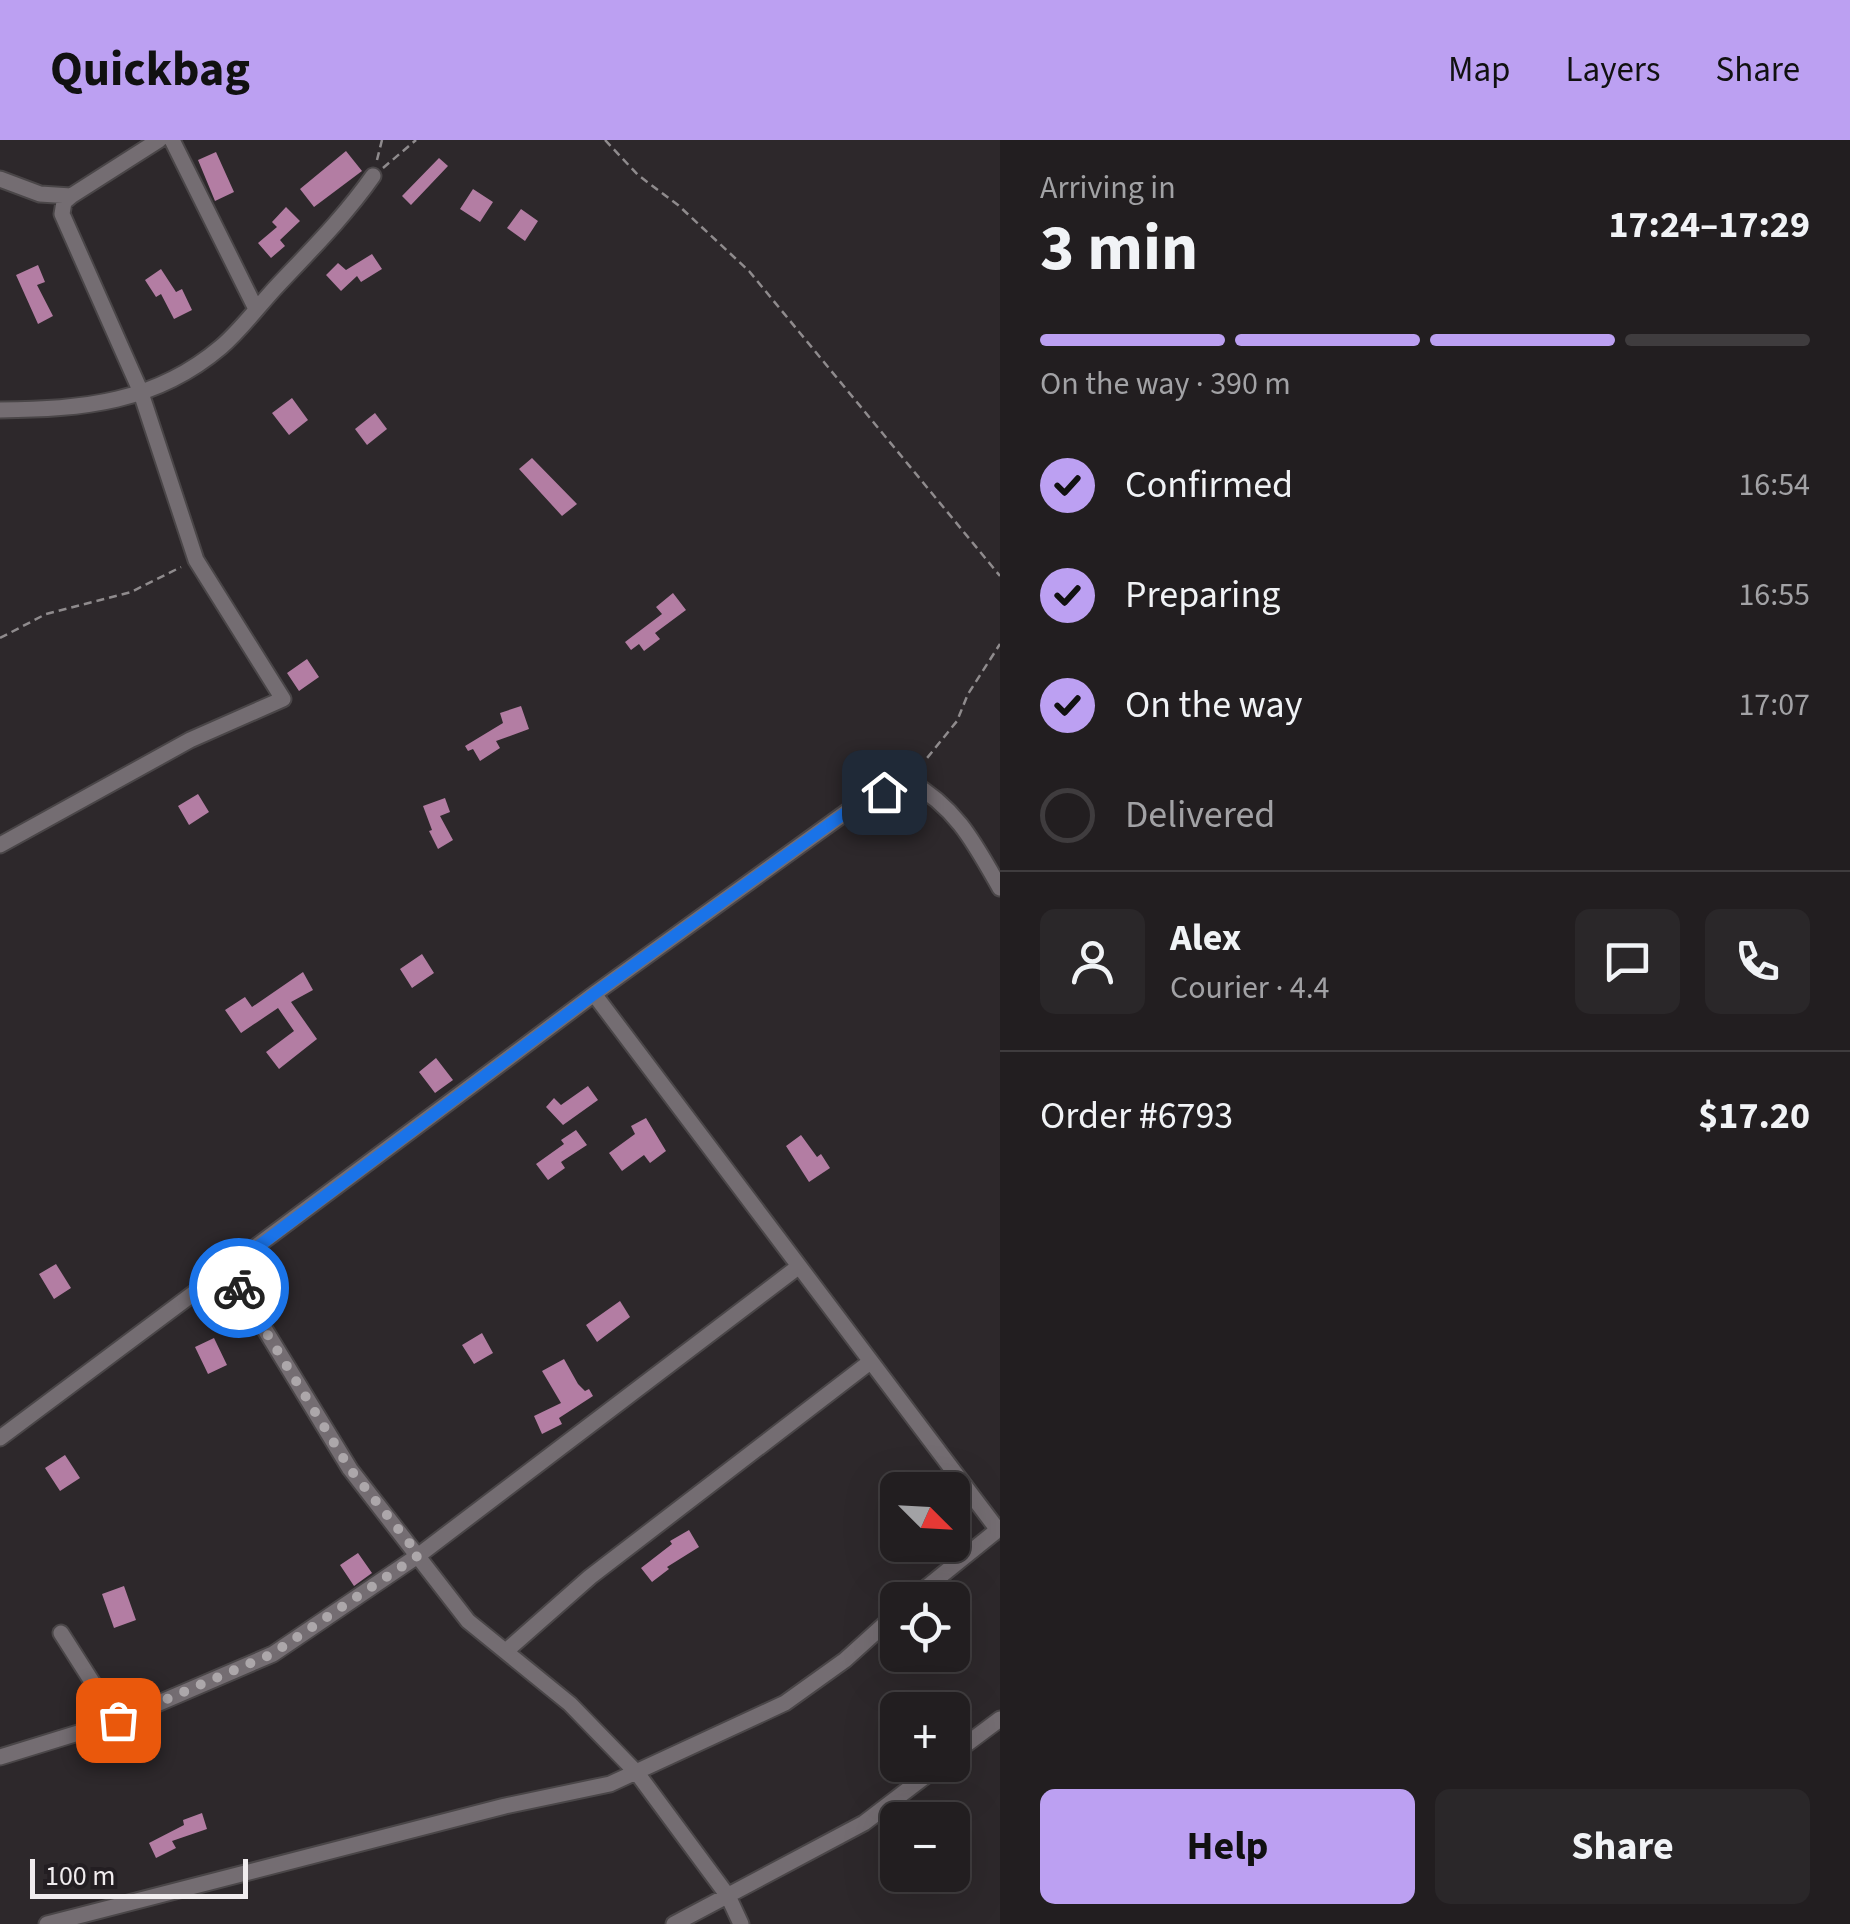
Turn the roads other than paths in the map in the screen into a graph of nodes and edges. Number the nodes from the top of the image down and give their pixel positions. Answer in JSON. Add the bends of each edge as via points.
{"nodes":[{"id":1,"x":159,"y":140,"type":"edge"},
{"id":2,"x":172,"y":140,"type":"edge"},
{"id":3,"x":374,"y":176,"type":"road end"},
{"id":4,"x":0,"y":180,"type":"edge"},
{"id":5,"x":71,"y":196,"type":"junction"},
{"id":6,"x":256,"y":309,"type":"junction"},
{"id":7,"x":140,"y":390,"type":"junction"},
{"id":8,"x":0,"y":410,"type":"edge"},
{"id":9,"x":0,"y":844,"type":"edge"},
{"id":10,"x":1000,"y":888,"type":"edge"},
{"id":11,"x":594,"y":994,"type":"junction"},
{"id":12,"x":798,"y":1267,"type":"junction"},
{"id":13,"x":228,"y":1269,"type":"junction"},
{"id":14,"x":870,"y":1362,"type":"junction"},
{"id":15,"x":0,"y":1438,"type":"edge"},
{"id":16,"x":999,"y":1529,"type":"edge"},
{"id":17,"x":419,"y":1555,"type":"junction"},
{"id":18,"x":933,"y":1582,"type":"edge"},
{"id":19,"x":880,"y":1628,"type":"edge"},
{"id":20,"x":61,"y":1632,"type":"dead end"},
{"id":21,"x":506,"y":1650,"type":"junction"},
{"id":22,"x":118,"y":1720,"type":"junction"},
{"id":23,"x":1000,"y":1720,"type":"edge"},
{"id":24,"x":970,"y":1742,"type":"edge"},
{"id":25,"x":0,"y":1757,"type":"edge"},
{"id":26,"x":637,"y":1773,"type":"junction"},
{"id":27,"x":917,"y":1782,"type":"edge"},
{"id":28,"x":728,"y":1896,"type":"junction"},
{"id":29,"x":110,"y":1916,"type":"edge"},
{"id":30,"x":47,"y":1924,"type":"edge"},
{"id":31,"x":674,"y":1924,"type":"edge"},
{"id":32,"x":741,"y":1924,"type":"edge"}],
"edges":[{"from":1,"to":5,"type":"street"},
{"from":2,"to":6,"type":"street"},
{"from":3,"to":6,"type":"street"},
{"from":4,"to":5,"type":"street"},
{"from":5,"to":7,"type":"street","via":[[62,214],[71,240]]},
{"from":6,"to":7,"type":"street","via":[[192,370]]},
{"from":7,"to":8,"type":"street","via":[[120,401]]},
{"from":7,"to":9,"type":"street","via":[[196,560],[283,699],[190,740]]},
{"from":10,"to":11,"type":"street","via":[[957,816],[909,780],[859,803]]},
{"from":11,"to":12,"type":"street"},
{"from":11,"to":13,"type":"street"},
{"from":12,"to":14,"type":"street"},
{"from":12,"to":17,"type":"street"},
{"from":13,"to":15,"type":"street"},
{"from":13,"to":17,"type":"street","via":[[350,1469]]},
{"from":14,"to":16,"type":"street"},
{"from":14,"to":21,"type":"street","via":[[590,1576]]},
{"from":16,"to":18,"type":"street"},
{"from":17,"to":21,"type":"street","via":[[468,1621]]},
{"from":17,"to":22,"type":"street","via":[[272,1654]]},
{"from":19,"to":26,"type":"street","via":[[785,1704]]},
{"from":20,"to":22,"type":"street"},
{"from":21,"to":26,"type":"street"},
{"from":22,"to":25,"type":"street"},
{"from":23,"to":24,"type":"street"},
{"from":26,"to":28,"type":"street"},
{"from":26,"to":29,"type":"street"},
{"from":27,"to":28,"type":"street","via":[[864,1822]]},
{"from":28,"to":31,"type":"street"},
{"from":28,"to":32,"type":"street"},
{"from":29,"to":30,"type":"street"}]}
